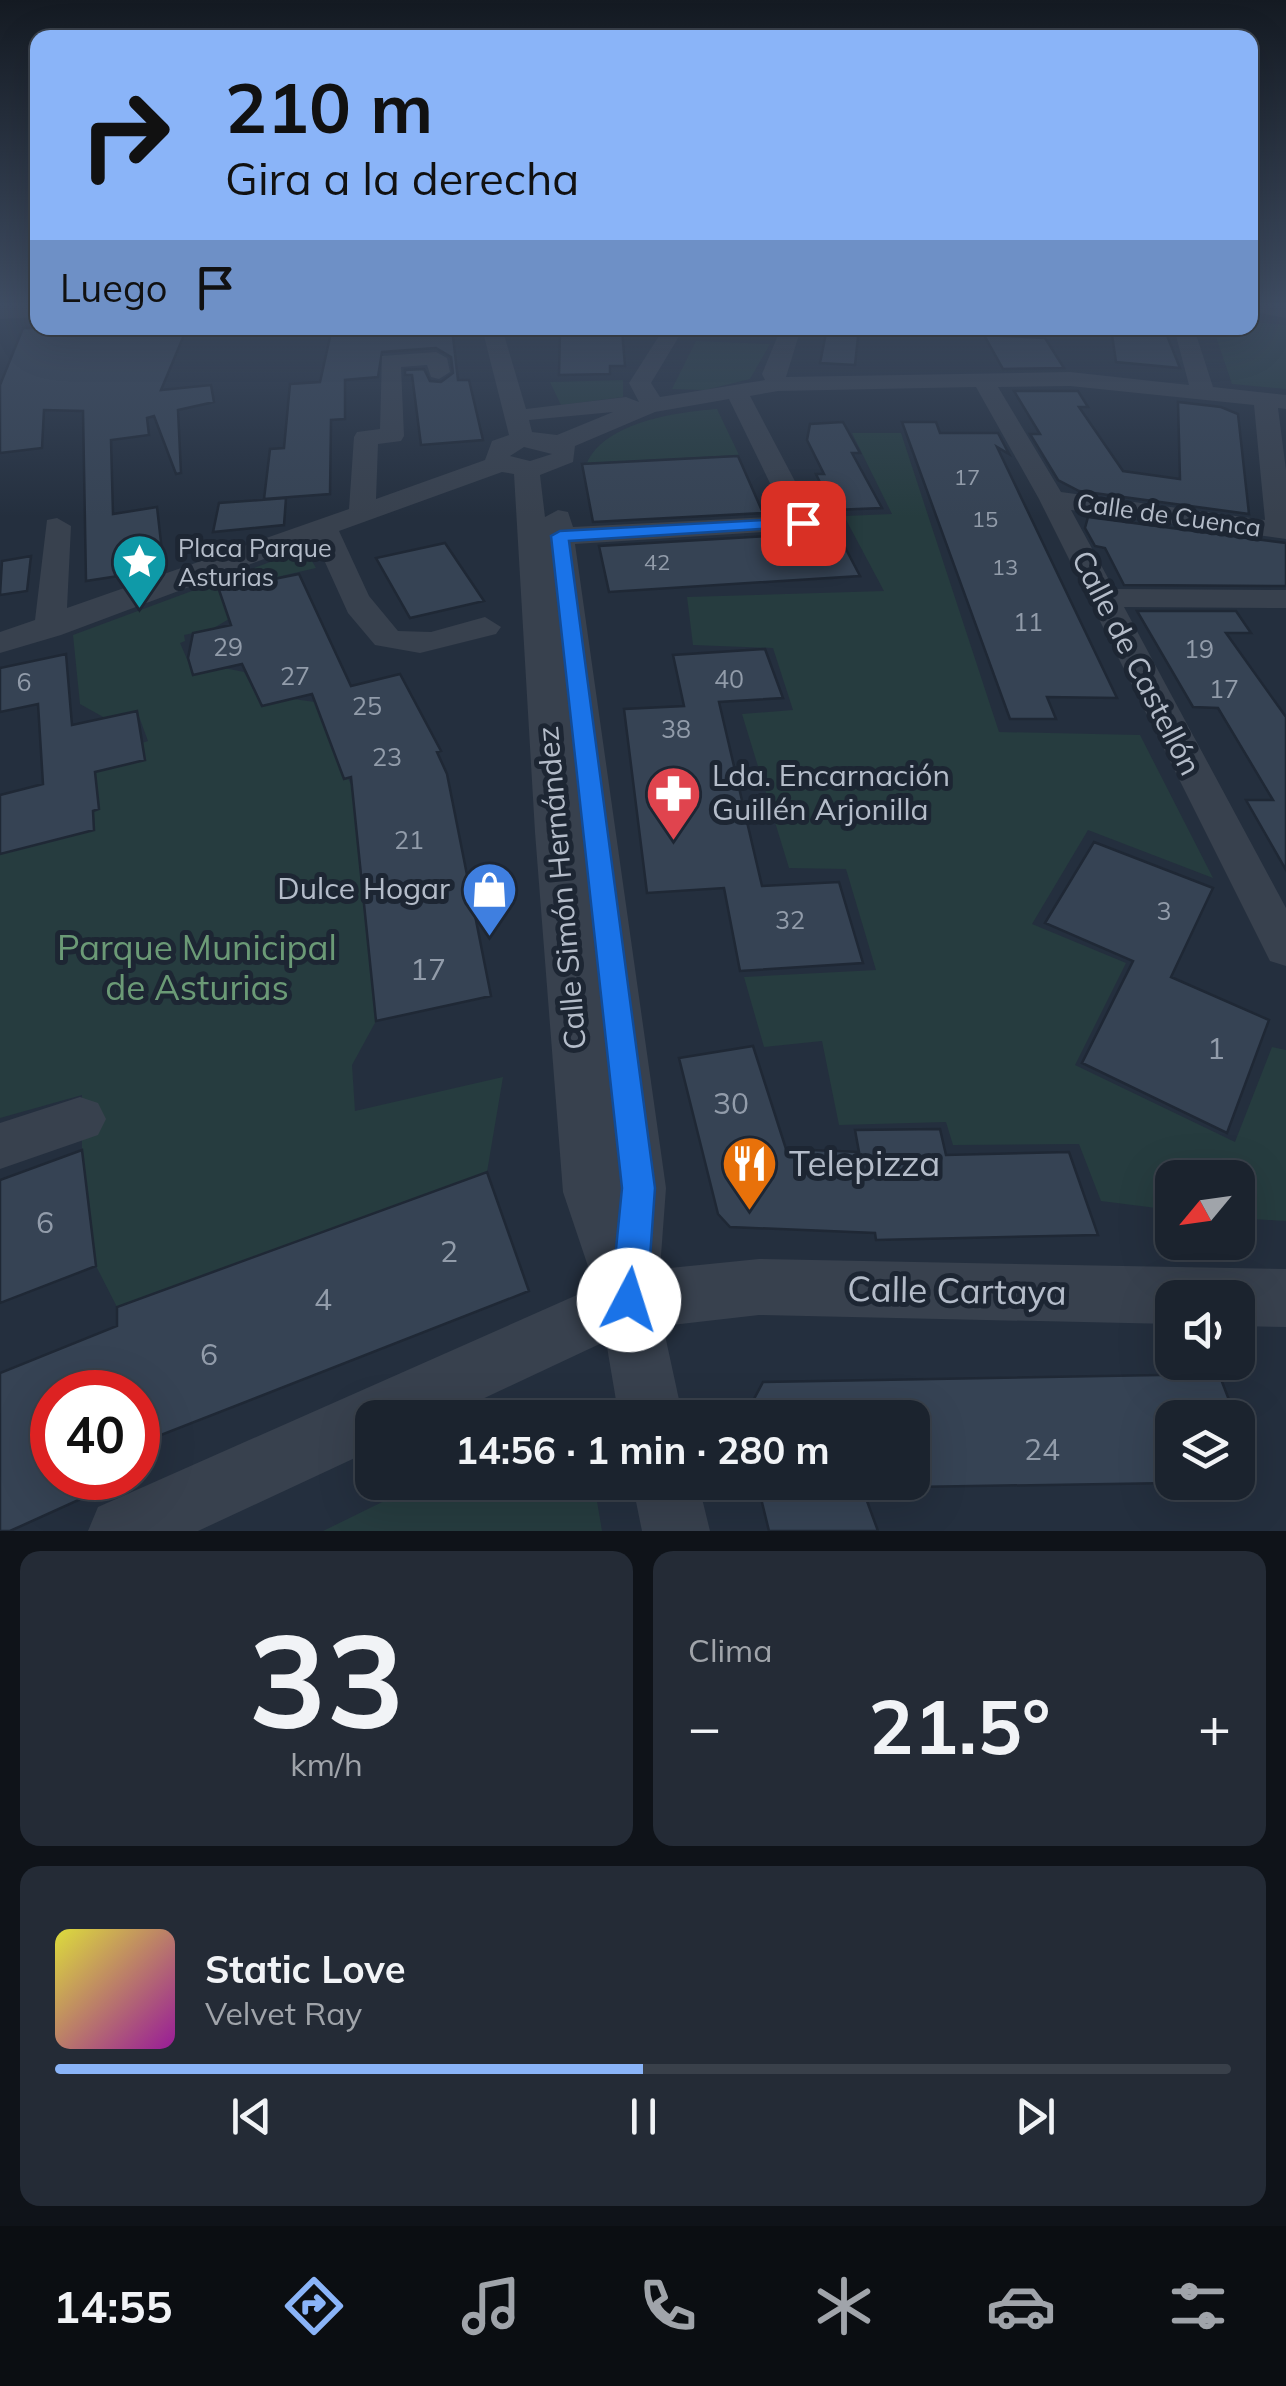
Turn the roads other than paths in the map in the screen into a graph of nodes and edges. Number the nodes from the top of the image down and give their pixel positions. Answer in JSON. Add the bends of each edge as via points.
{"nodes":[{"id":1,"x":390,"y":374,"type":"edge"},
{"id":2,"x":507,"y":374,"type":"edge"},
{"id":3,"x":518,"y":374,"type":"edge"},
{"id":4,"x":645,"y":374,"type":"edge"},
{"id":5,"x":773,"y":374,"type":"edge"},
{"id":6,"x":1198,"y":374,"type":"edge"},
{"id":7,"x":982,"y":379,"type":"junction"},
{"id":8,"x":778,"y":384,"type":"junction"},
{"id":9,"x":735,"y":392,"type":"junction"},
{"id":10,"x":1203,"y":392,"type":"junction"},
{"id":11,"x":1276,"y":401,"type":"edge"},
{"id":12,"x":651,"y":406,"type":"junction"},
{"id":13,"x":533,"y":454,"type":"junction"},
{"id":14,"x":444,"y":487,"type":"junction"},
{"id":15,"x":1052,"y":499,"type":"junction"},
{"id":16,"x":362,"y":514,"type":"junction"},
{"id":17,"x":57,"y":526,"type":"dead end"},
{"id":18,"x":324,"y":528,"type":"junction"},
{"id":19,"x":1283,"y":530,"type":"edge"},
{"id":20,"x":560,"y":536,"type":"junction"},
{"id":21,"x":1100,"y":598,"type":"junction"},
{"id":22,"x":1276,"y":599,"type":"edge"},
{"id":23,"x":1286,"y":626,"type":"edge"},
{"id":24,"x":50,"y":628,"type":"junction"},
{"id":25,"x":485,"y":628,"type":"dead end"},
{"id":26,"x":0,"y":643,"type":"edge"},
{"id":27,"x":1286,"y":949,"type":"edge"},
{"id":28,"x":80,"y":1119,"type":"dead end"},
{"id":29,"x":0,"y":1146,"type":"edge"},
{"id":30,"x":1286,"y":1298,"type":"edge"},
{"id":31,"x":629,"y":1300,"type":"junction"},
{"id":32,"x":648,"y":1400,"type":"edge"},
{"id":33,"x":669,"y":1500,"type":"edge"},
{"id":34,"x":122,"y":1531,"type":"edge"},
{"id":35,"x":676,"y":1531,"type":"edge"}],
"edges":[{"from":1,"to":16,"type":"street","via":[[392,436],[366,437]]},
{"from":2,"to":13,"type":"street","name":"Calle Simón Hernández"},
{"from":3,"to":13,"type":"street","name":"Calle Simón Hernández"},
{"from":4,"to":12,"type":"street","via":[[640,383]]},
{"from":5,"to":8,"type":"street"},
{"from":6,"to":10,"type":"street"},
{"from":7,"to":8,"type":"street"},
{"from":7,"to":10,"type":"street"},
{"from":7,"to":15,"type":"street","name":"Calle de Castellón"},
{"from":8,"to":9,"type":"street"},
{"from":9,"to":12,"type":"street"},
{"from":9,"to":20,"type":"street","via":[[792,500],[600,510],[605,534]]},
{"from":10,"to":11,"type":"street"},
{"from":11,"to":19,"type":"street"},
{"from":12,"to":13,"type":"street"},
{"from":12,"to":13,"type":"street"},
{"from":13,"to":14,"type":"street"},
{"from":13,"to":14,"type":"street","via":[[499,488]]},
{"from":13,"to":20,"type":"street","name":"Calle Simón Hernández"},
{"from":13,"to":31,"type":"street","name":"Calle Simón Hernández","via":[[554,832],[590,1192]]},
{"from":14,"to":16,"type":"street"},
{"from":15,"to":19,"type":"street","name":"Calle de Cuenca"},
{"from":15,"to":21,"type":"street","name":"Calle de Castellón"},
{"from":16,"to":18,"type":"street"},
{"from":17,"to":24,"type":"street"},
{"from":18,"to":24,"type":"street"},
{"from":18,"to":25,"type":"street","via":[[372,631],[396,643],[420,643]]},
{"from":20,"to":31,"type":"street","name":"Calle Simón Hernández","via":[[638,1188]]},
{"from":21,"to":22,"type":"street"},
{"from":21,"to":27,"type":"street","name":"Calle de Castellón"},
{"from":22,"to":23,"type":"street"},
{"from":24,"to":26,"type":"street"},
{"from":28,"to":29,"type":"street"},
{"from":30,"to":31,"type":"street","name":"Calle Cartaya","via":[[760,1287]]},
{"from":31,"to":32,"type":"street","name":"Calle Simón Hernández"},
{"from":31,"to":34,"type":"street","name":"Calle Cartaya"},
{"from":33,"to":35,"type":"street"}]}
